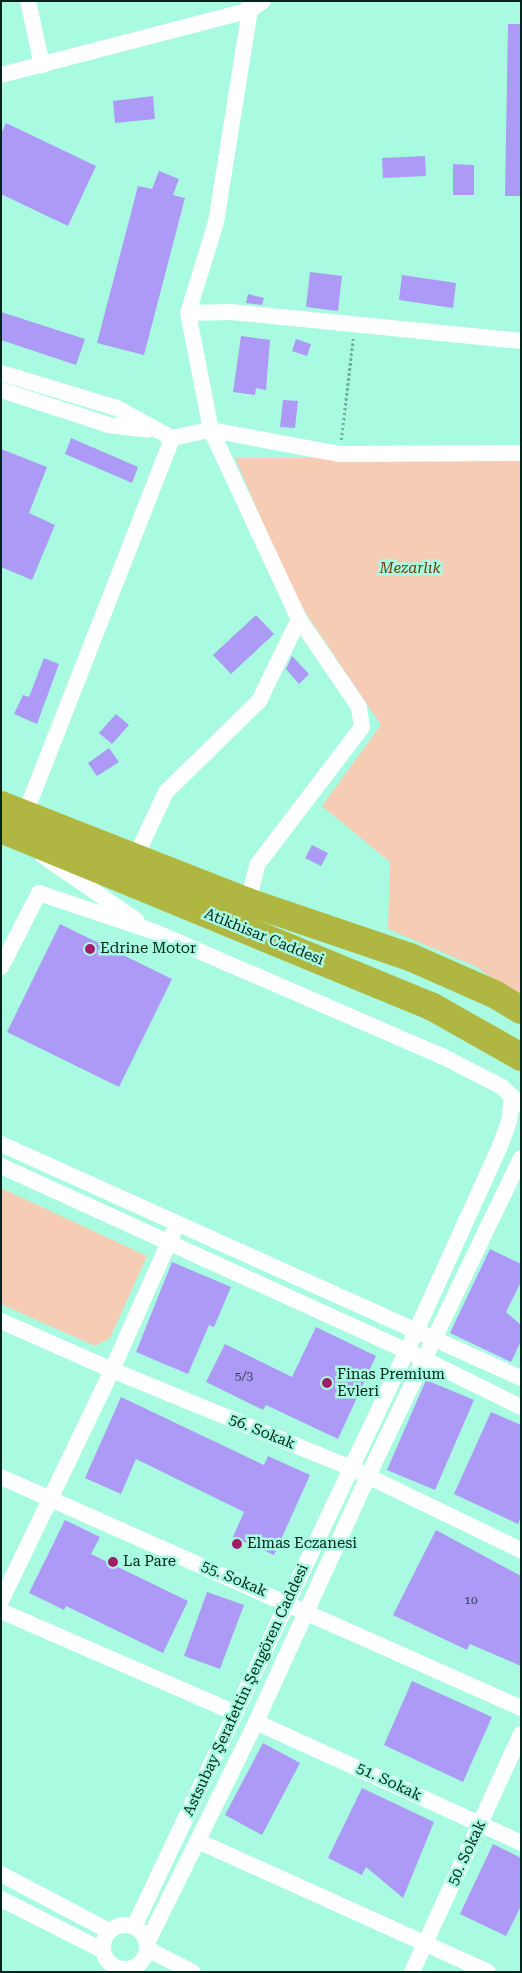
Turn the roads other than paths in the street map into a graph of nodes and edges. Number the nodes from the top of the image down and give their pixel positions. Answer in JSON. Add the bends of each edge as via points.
{"nodes":[{"id":1,"x":28,"y":1,"type":"edge"},
{"id":2,"x":254,"y":4,"type":"edge"},
{"id":3,"x":42,"y":65,"type":"junction"},
{"id":4,"x":1,"y":75,"type":"edge"},
{"id":5,"x":188,"y":313,"type":"junction"},
{"id":6,"x":521,"y":340,"type":"edge"},
{"id":7,"x":1,"y":373,"type":"edge"},
{"id":8,"x":1,"y":390,"type":"edge"},
{"id":9,"x":211,"y":430,"type":"junction"},
{"id":10,"x":155,"y":431,"type":"junction"},
{"id":11,"x":172,"y":438,"type":"junction"},
{"id":12,"x":521,"y":453,"type":"edge"},
{"id":13,"x":299,"y":619,"type":"junction"},
{"id":14,"x":12,"y":821,"type":"edge"},
{"id":15,"x":135,"y":858,"type":"junction"},
{"id":16,"x":248,"y":902,"type":"junction"},
{"id":17,"x":155,"y":932,"type":"junction"},
{"id":18,"x":1,"y":967,"type":"edge"},
{"id":19,"x":521,"y":1010,"type":"edge"},
{"id":20,"x":521,"y":1057,"type":"edge"},
{"id":21,"x":516,"y":1101,"type":"edge"},
{"id":22,"x":1,"y":1144,"type":"edge"},
{"id":23,"x":521,"y":1158,"type":"edge"},
{"id":24,"x":1,"y":1166,"type":"edge"},
{"id":25,"x":177,"y":1224,"type":"junction"},
{"id":26,"x":169,"y":1243,"type":"junction"},
{"id":27,"x":1,"y":1321,"type":"edge"},
{"id":28,"x":417,"y":1329,"type":"junction"},
{"id":29,"x":433,"y":1337,"type":"junction"},
{"id":30,"x":407,"y":1351,"type":"junction"},
{"id":31,"x":423,"y":1362,"type":"junction"},
{"id":32,"x":112,"y":1370,"type":"junction"},
{"id":33,"x":521,"y":1378,"type":"edge"},
{"id":34,"x":521,"y":1407,"type":"edge"},
{"id":35,"x":351,"y":1468,"type":"junction"},
{"id":36,"x":1,"y":1477,"type":"edge"},
{"id":37,"x":367,"y":1478,"type":"junction"},
{"id":38,"x":48,"y":1498,"type":"junction"},
{"id":39,"x":521,"y":1550,"type":"edge"},
{"id":40,"x":1,"y":1601,"type":"edge"},
{"id":41,"x":288,"y":1602,"type":"junction"},
{"id":42,"x":1,"y":1611,"type":"edge"},
{"id":43,"x":308,"y":1612,"type":"junction"},
{"id":44,"x":521,"y":1708,"type":"edge"},
{"id":45,"x":236,"y":1713,"type":"junction"},
{"id":46,"x":256,"y":1722,"type":"junction"},
{"id":47,"x":521,"y":1734,"type":"edge"},
{"id":48,"x":480,"y":1824,"type":"junction"},
{"id":49,"x":198,"y":1841,"type":"junction"},
{"id":50,"x":521,"y":1843,"type":"edge"},
{"id":51,"x":1,"y":1874,"type":"edge"},
{"id":52,"x":1,"y":1899,"type":"edge"},
{"id":53,"x":134,"y":1927,"type":"junction"},
{"id":54,"x":109,"y":1931,"type":"junction"},
{"id":55,"x":425,"y":1943,"type":"junction"},
{"id":56,"x":147,"y":1946,"type":"junction"},
{"id":57,"x":102,"y":1950,"type":"junction"},
{"id":58,"x":142,"y":1969,"type":"edge"},
{"id":59,"x":114,"y":1970,"type":"edge"},
{"id":60,"x":192,"y":1972,"type":"edge"},
{"id":61,"x":412,"y":1972,"type":"edge"},
{"id":62,"x":488,"y":1972,"type":"edge"}],
"edges":[{"from":1,"to":3,"type":"street"},
{"from":2,"to":3,"type":"street"},
{"from":2,"to":5,"type":"street","via":[[216,222]]},
{"from":3,"to":4,"type":"street"},
{"from":5,"to":6,"type":"street","via":[[231,312]]},
{"from":5,"to":9,"type":"street"},
{"from":7,"to":10,"type":"street","via":[[117,408]]},
{"from":8,"to":10,"type":"street","via":[[109,425]]},
{"from":9,"to":11,"type":"street"},
{"from":9,"to":12,"type":"street","via":[[339,454]]},
{"from":9,"to":13,"type":"street"},
{"from":10,"to":11,"type":"street"},
{"from":11,"to":14,"type":"street"},
{"from":13,"to":15,"type":"street","via":[[259,701],[166,792]]},
{"from":13,"to":16,"type":"street","via":[[359,707],[362,727],[257,865]]},
{"from":14,"to":15,"type":"highway","name":"Atikhisar Caddesi"},
{"from":14,"to":17,"type":"street","via":[[40,855]]},
{"from":14,"to":20,"type":"highway","name":"Atikhisar Caddesi","via":[[431,1006]]},
{"from":15,"to":16,"type":"highway","name":"Atikhisar Caddesi"},
{"from":16,"to":19,"type":"highway","name":"Atikhisar Caddesi","via":[[410,957],[496,995]]},
{"from":17,"to":18,"type":"street","via":[[39,893]]},
{"from":17,"to":21,"type":"street","via":[[442,1056],[502,1087]]},
{"from":21,"to":28,"type":"street","name":"Astsubay Şerafettin Şengören Caddesi","via":[[500,1146]]},
{"from":22,"to":25,"type":"street"},
{"from":23,"to":29,"type":"street","name":"Astsubay Şerafettin Şengören Caddesi"},
{"from":24,"to":26,"type":"street"},
{"from":25,"to":26,"type":"street"},
{"from":25,"to":28,"type":"street"},
{"from":26,"to":30,"type":"street"},
{"from":26,"to":32,"type":"street"},
{"from":27,"to":32,"type":"street","name":"56. Sokak"},
{"from":28,"to":29,"type":"street"},
{"from":28,"to":30,"type":"street","name":"Astsubay Şerafettin Şengören Caddesi"},
{"from":29,"to":31,"type":"street","name":"Astsubay Şerafettin Şengören Caddesi"},
{"from":29,"to":33,"type":"street"},
{"from":30,"to":31,"type":"street"},
{"from":30,"to":35,"type":"street","name":"Astsubay Şerafettin Şengören Caddesi"},
{"from":31,"to":34,"type":"street"},
{"from":31,"to":37,"type":"street","name":"Astsubay Şerafettin Şengören Caddesi"},
{"from":32,"to":35,"type":"street","name":"56. Sokak"},
{"from":32,"to":38,"type":"street"},
{"from":35,"to":37,"type":"street","name":"56. Sokak"},
{"from":35,"to":41,"type":"street","name":"Astsubay Şerafettin Şengören Caddesi"},
{"from":36,"to":38,"type":"street","name":"55. Sokak"},
{"from":37,"to":39,"type":"street","name":"56. Sokak"},
{"from":37,"to":43,"type":"street","name":"Astsubay Şerafettin Şengören Caddesi"},
{"from":38,"to":40,"type":"street"},
{"from":38,"to":41,"type":"street","name":"55. Sokak"},
{"from":41,"to":43,"type":"street","name":"55. Sokak"},
{"from":41,"to":45,"type":"street","name":"Astsubay Şerafettin Şengören Caddesi"},
{"from":42,"to":45,"type":"street"},
{"from":43,"to":44,"type":"street","name":"55. Sokak"},
{"from":43,"to":46,"type":"street","name":"Astsubay Şerafettin Şengören Caddesi"},
{"from":45,"to":53,"type":"street","name":"Astsubay Şerafettin Şengören Caddesi"},
{"from":46,"to":48,"type":"street","name":"51. Sokak"},
{"from":46,"to":49,"type":"street","name":"Astsubay Şerafettin Şengören Caddesi"},
{"from":47,"to":48,"type":"street","name":"50. Sokak"},
{"from":48,"to":50,"type":"street","name":"51. Sokak"},
{"from":48,"to":55,"type":"street","name":"50. Sokak"},
{"from":49,"to":55,"type":"street"},
{"from":49,"to":56,"type":"street","name":"Astsubay Şerafettin Şengören Caddesi"},
{"from":51,"to":54,"type":"street"},
{"from":52,"to":57,"type":"street"},
{"from":53,"to":54,"type":"street","via":[[122,1925]]},
{"from":53,"to":56,"type":"street","via":[[142,1932]]},
{"from":54,"to":57,"type":"street"},
{"from":55,"to":61,"type":"street","name":"50. Sokak"},
{"from":55,"to":62,"type":"street"},
{"from":56,"to":58,"type":"street"},
{"from":56,"to":60,"type":"street"},
{"from":57,"to":59,"type":"street"},
{"from":58,"to":59,"type":"street"}]}
